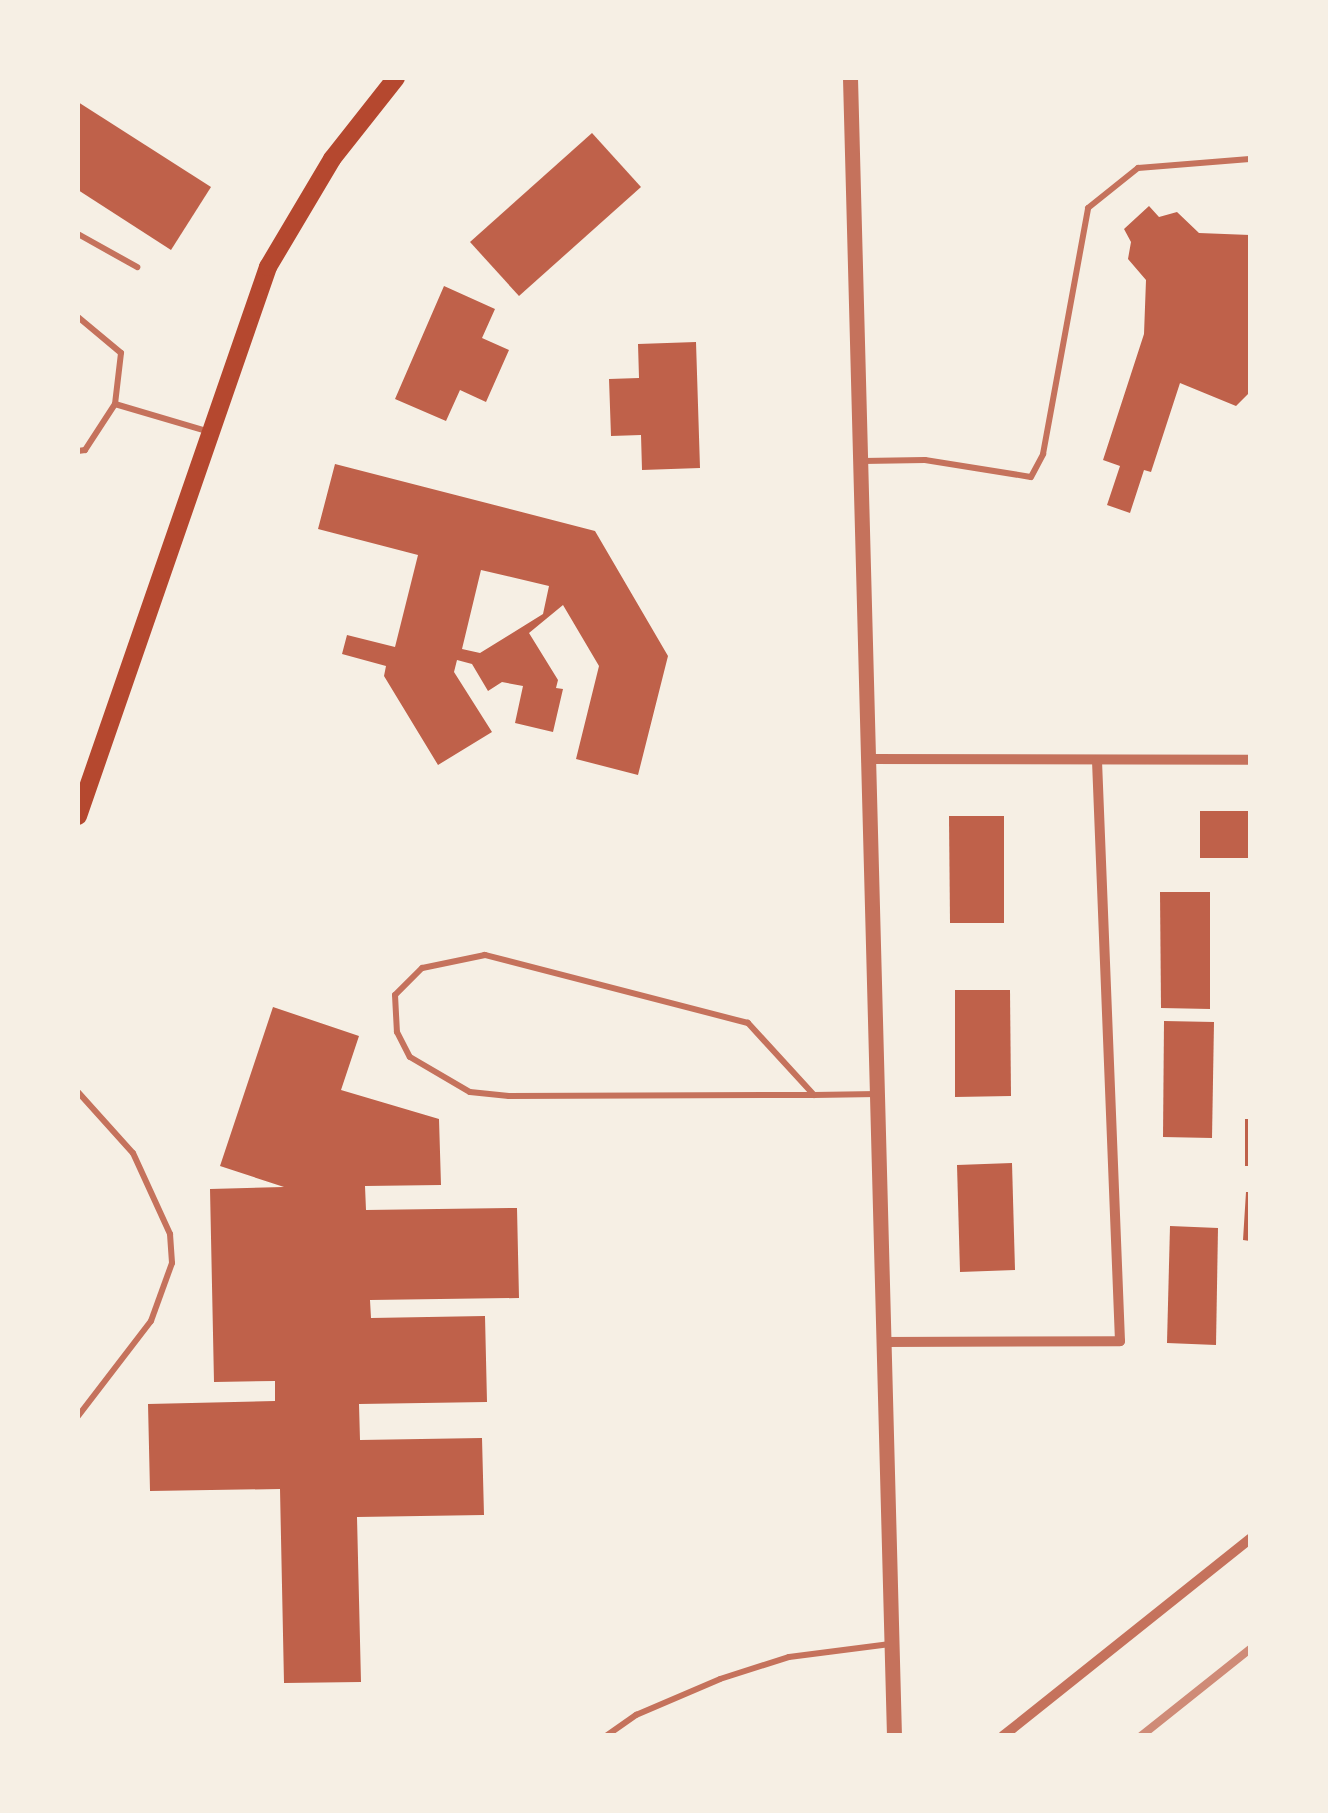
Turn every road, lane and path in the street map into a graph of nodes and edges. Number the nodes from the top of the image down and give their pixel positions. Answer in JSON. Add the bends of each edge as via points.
{"nodes":[{"id":1,"x":396,"y":78,"type":"edge"},
{"id":2,"x":850,"y":78,"type":"edge"},
{"id":3,"x":1250,"y":158,"type":"edge"},
{"id":4,"x":78,"y":234,"type":"edge"},
{"id":5,"x":137,"y":267,"type":"dead end"},
{"id":6,"x":78,"y":317,"type":"edge"},
{"id":7,"x":115,"y":404,"type":"junction"},
{"id":8,"x":212,"y":432,"type":"junction"},
{"id":9,"x":78,"y":451,"type":"edge"},
{"id":10,"x":859,"y":462,"type":"junction"},
{"id":11,"x":866,"y":759,"type":"junction"},
{"id":12,"x":1097,"y":760,"type":"junction"},
{"id":13,"x":1250,"y":760,"type":"edge"},
{"id":14,"x":78,"y":816,"type":"edge"},
{"id":15,"x":78,"y":1092,"type":"edge"},
{"id":16,"x":814,"y":1094,"type":"junction"},
{"id":17,"x":878,"y":1094,"type":"junction"},
{"id":18,"x":883,"y":1342,"type":"junction"},
{"id":19,"x":78,"y":1416,"type":"edge"},
{"id":20,"x":1250,"y":1538,"type":"edge"},
{"id":21,"x":892,"y":1644,"type":"junction"},
{"id":22,"x":606,"y":1736,"type":"edge"},
{"id":23,"x":894,"y":1736,"type":"edge"},
{"id":24,"x":1003,"y":1736,"type":"edge"}],
"edges":[{"from":1,"to":8,"type":"main road","via":[[332,159],[268,267]]},
{"from":2,"to":10,"type":"street"},
{"from":3,"to":10,"type":"lane","via":[[1138,168],[1088,208],[1042,454],[1030,477],[925,460]]},
{"from":4,"to":5,"type":"lane"},
{"from":6,"to":7,"type":"lane","via":[[121,353]]},
{"from":7,"to":8,"type":"lane"},
{"from":7,"to":9,"type":"lane"},
{"from":8,"to":14,"type":"main road"},
{"from":10,"to":11,"type":"street"},
{"from":11,"to":12,"type":"street"},
{"from":11,"to":17,"type":"street"},
{"from":12,"to":13,"type":"street"},
{"from":12,"to":18,"type":"street","via":[[1120,1341]]},
{"from":15,"to":19,"type":"lane","via":[[133,1153],[170,1234],[172,1264],[151,1321]]},
{"from":16,"to":16,"type":"lane","via":[[470,1092],[410,1056],[396,1032],[395,995],[422,968],[486,954],[748,1024]]},
{"from":16,"to":17,"type":"lane"},
{"from":17,"to":18,"type":"street"},
{"from":18,"to":21,"type":"street"},
{"from":20,"to":24,"type":"street"},
{"from":21,"to":22,"type":"lane","via":[[790,1657],[720,1679]]},
{"from":21,"to":23,"type":"street"}]}
